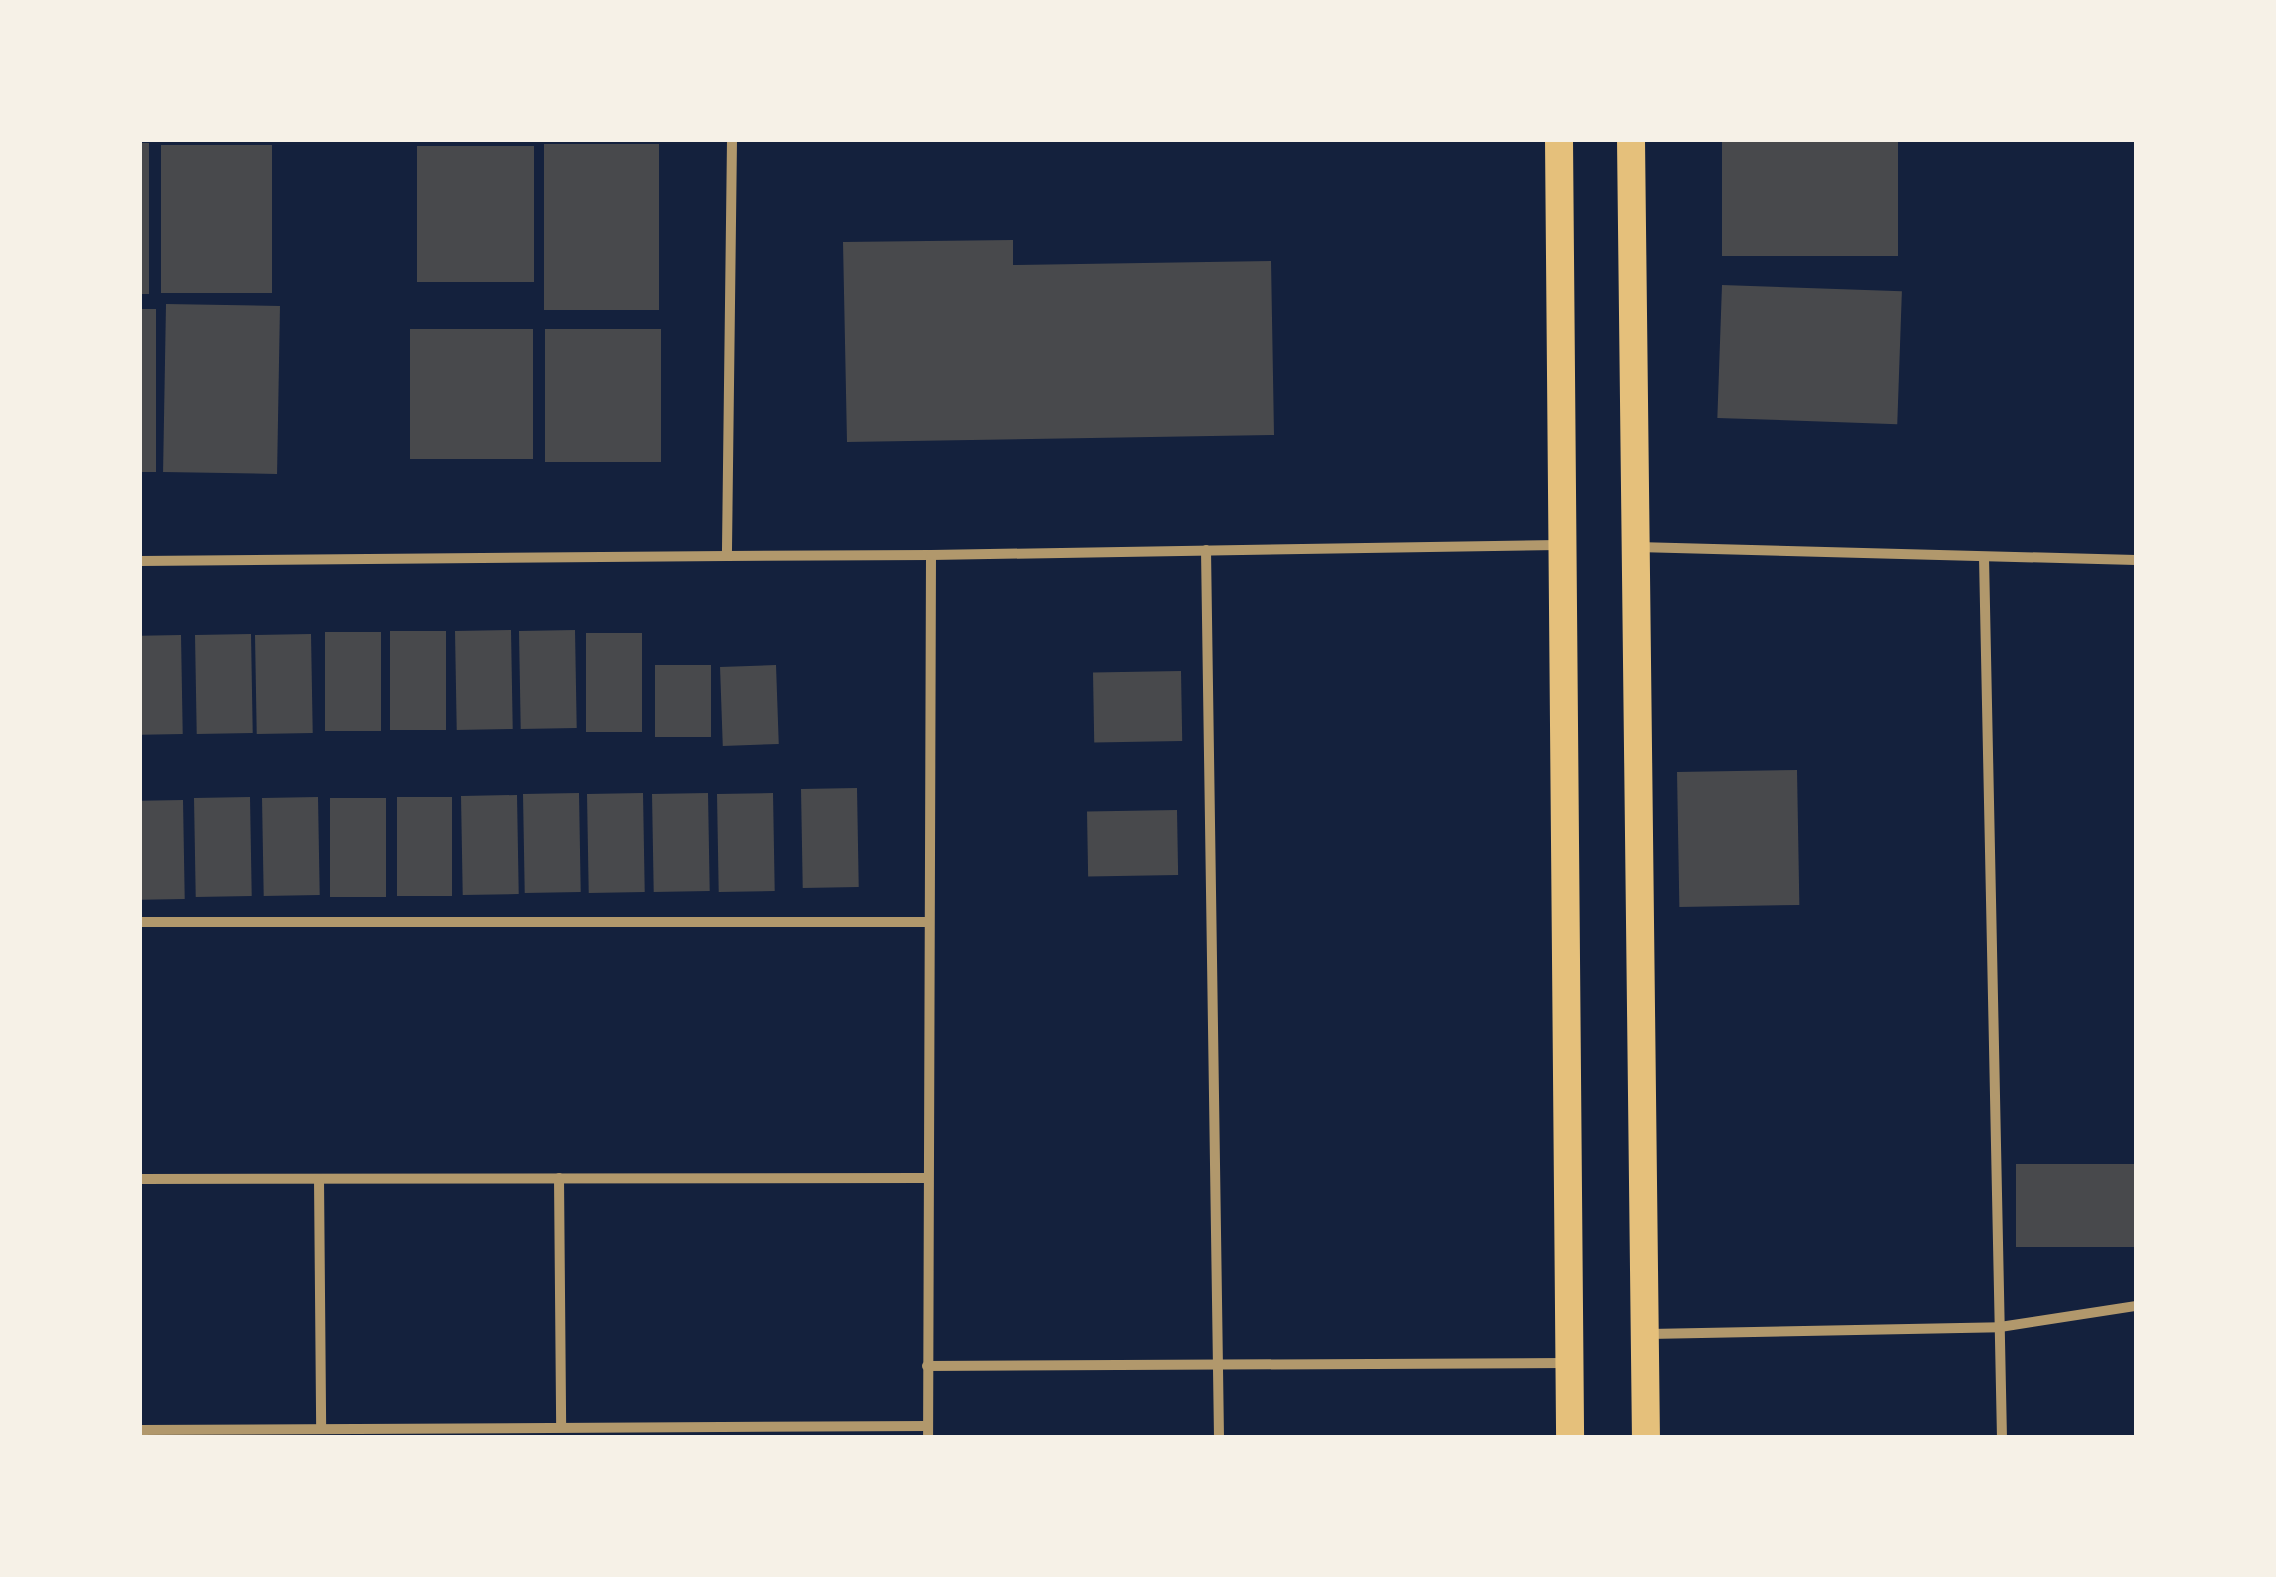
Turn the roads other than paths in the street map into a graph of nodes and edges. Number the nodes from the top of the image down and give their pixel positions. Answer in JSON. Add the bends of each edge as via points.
{"nodes":[{"id":1,"x":732,"y":140,"type":"edge"},
{"id":2,"x":1559,"y":140,"type":"edge"},
{"id":3,"x":1631,"y":140,"type":"edge"},
{"id":4,"x":1558,"y":545,"type":"junction"},
{"id":5,"x":1634,"y":546,"type":"junction"},
{"id":6,"x":1206,"y":550,"type":"junction"},
{"id":7,"x":932,"y":555,"type":"junction"},
{"id":8,"x":727,"y":556,"type":"junction"},
{"id":9,"x":1984,"y":557,"type":"junction"},
{"id":10,"x":140,"y":560,"type":"edge"},
{"id":11,"x":2136,"y":560,"type":"edge"},
{"id":12,"x":140,"y":922,"type":"edge"},
{"id":13,"x":927,"y":922,"type":"junction"},
{"id":14,"x":319,"y":1178,"type":"junction"},
{"id":15,"x":559,"y":1178,"type":"junction"},
{"id":16,"x":924,"y":1178,"type":"junction"},
{"id":17,"x":140,"y":1179,"type":"edge"},
{"id":18,"x":2136,"y":1306,"type":"edge"},
{"id":19,"x":2000,"y":1327,"type":"junction"},
{"id":20,"x":1643,"y":1334,"type":"junction"},
{"id":21,"x":1569,"y":1363,"type":"junction"},
{"id":22,"x":1220,"y":1365,"type":"junction"},
{"id":23,"x":927,"y":1366,"type":"junction"},
{"id":24,"x":561,"y":1427,"type":"junction"},
{"id":25,"x":321,"y":1429,"type":"junction"},
{"id":26,"x":140,"y":1430,"type":"edge"},
{"id":27,"x":928,"y":1432,"type":"edge"},
{"id":28,"x":1220,"y":1437,"type":"edge"},
{"id":29,"x":1570,"y":1437,"type":"edge"},
{"id":30,"x":1646,"y":1437,"type":"edge"},
{"id":31,"x":2002,"y":1437,"type":"edge"}],
"edges":[{"from":1,"to":8,"type":"street"},
{"from":2,"to":4,"type":"highway"},
{"from":3,"to":5,"type":"highway"},
{"from":4,"to":6,"type":"street"},
{"from":4,"to":21,"type":"highway"},
{"from":5,"to":9,"type":"street"},
{"from":5,"to":20,"type":"highway"},
{"from":6,"to":7,"type":"street"},
{"from":6,"to":22,"type":"street"},
{"from":7,"to":8,"type":"street"},
{"from":7,"to":13,"type":"street"},
{"from":8,"to":10,"type":"street"},
{"from":9,"to":11,"type":"street"},
{"from":9,"to":19,"type":"street"},
{"from":12,"to":13,"type":"street"},
{"from":13,"to":16,"type":"street"},
{"from":14,"to":15,"type":"street"},
{"from":14,"to":17,"type":"street"},
{"from":14,"to":25,"type":"street"},
{"from":15,"to":16,"type":"street"},
{"from":15,"to":24,"type":"street"},
{"from":16,"to":23,"type":"street"},
{"from":18,"to":19,"type":"street"},
{"from":19,"to":20,"type":"street"},
{"from":19,"to":31,"type":"street"},
{"from":20,"to":30,"type":"highway"},
{"from":21,"to":22,"type":"street"},
{"from":21,"to":29,"type":"highway"},
{"from":22,"to":23,"type":"street"},
{"from":22,"to":28,"type":"street"},
{"from":23,"to":27,"type":"street"},
{"from":24,"to":25,"type":"street"},
{"from":24,"to":27,"type":"street"},
{"from":25,"to":26,"type":"street"}]}
